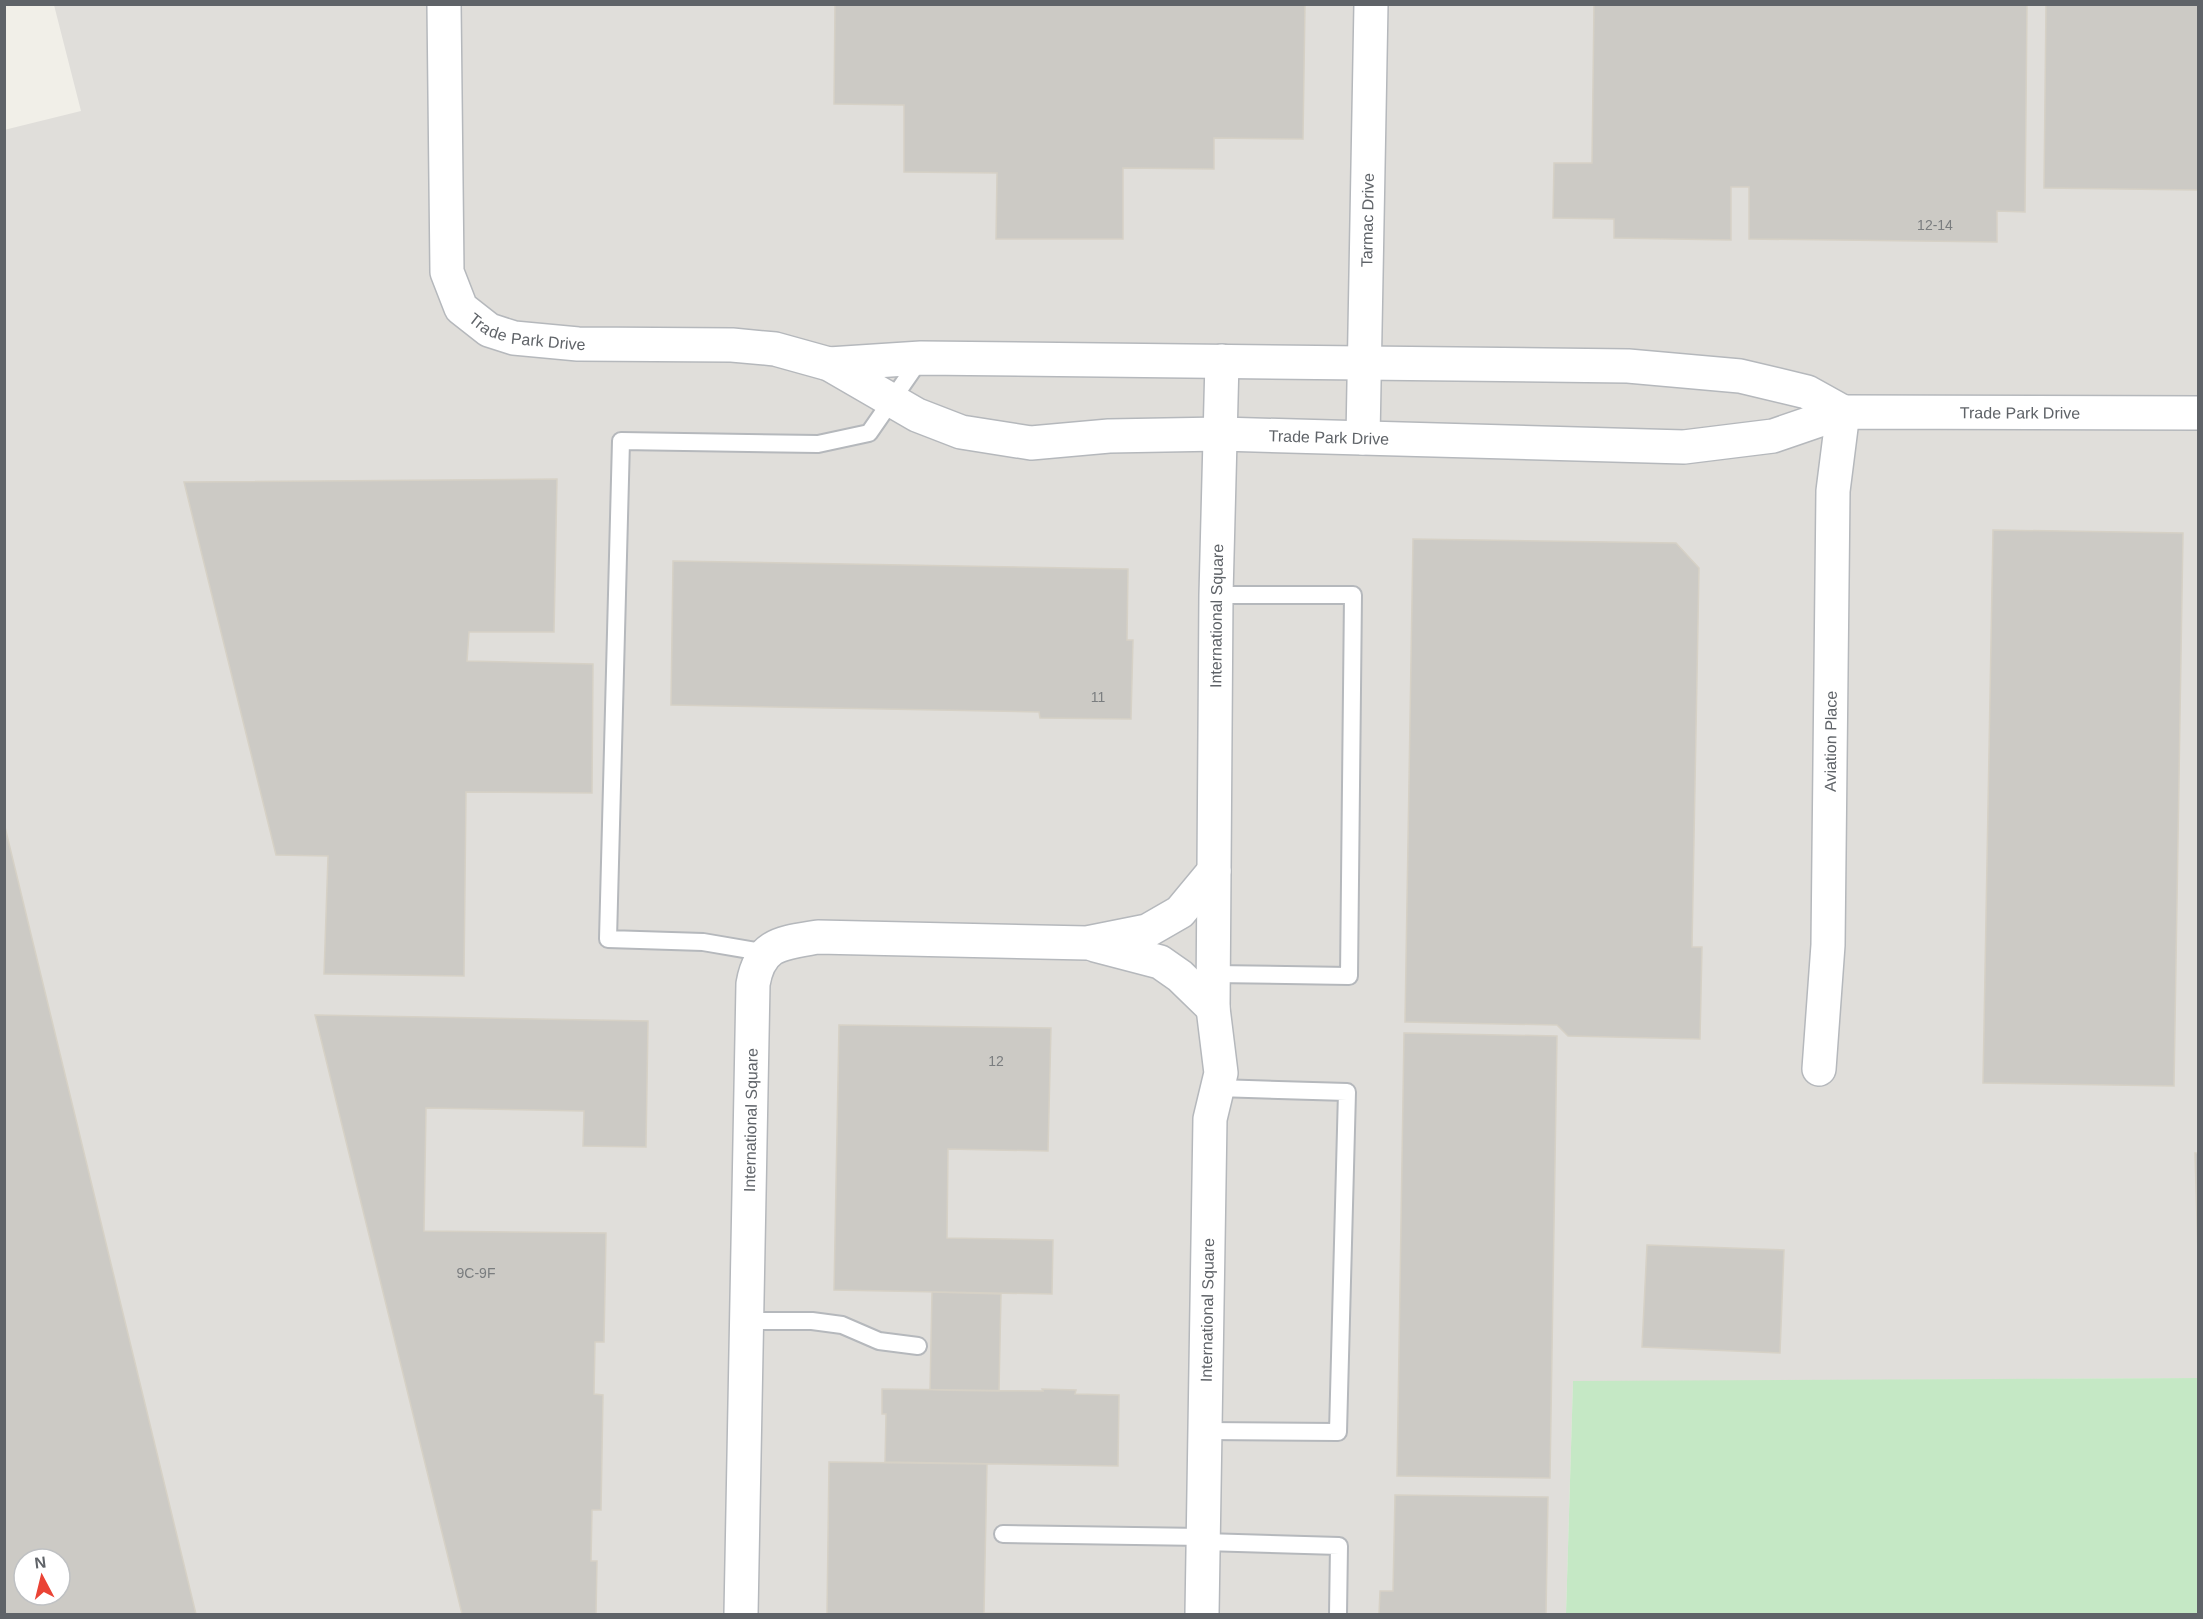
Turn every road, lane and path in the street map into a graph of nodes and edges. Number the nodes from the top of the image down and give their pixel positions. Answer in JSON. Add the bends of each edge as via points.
{"nodes":[{"id":1,"x":444,"y":4,"type":"edge"},
{"id":2,"x":1371,"y":4,"type":"edge"},
{"id":3,"x":921,"y":358,"type":"junction"},
{"id":4,"x":1222,"y":361,"type":"junction"},
{"id":5,"x":1364,"y":362,"type":"junction"},
{"id":6,"x":829,"y":364,"type":"junction"},
{"id":7,"x":892,"y":399,"type":"junction"},
{"id":8,"x":1843,"y":412,"type":"junction"},
{"id":9,"x":2199,"y":413,"type":"edge"},
{"id":10,"x":1221,"y":434,"type":"junction"},
{"id":11,"x":1363,"y":438,"type":"junction"},
{"id":12,"x":1216,"y":595,"type":"junction"},
{"id":13,"x":1214,"y":871,"type":"junction"},
{"id":14,"x":1087,"y":943,"type":"junction"},
{"id":15,"x":766,"y":953,"type":"junction"},
{"id":16,"x":1213,"y":974,"type":"junction"},
{"id":17,"x":1213,"y":1008,"type":"junction"},
{"id":18,"x":1819,"y":1069,"type":"dead end"},
{"id":19,"x":1217,"y":1088,"type":"junction"},
{"id":20,"x":747,"y":1321,"type":"junction"},
{"id":21,"x":918,"y":1346,"type":"dead end"},
{"id":22,"x":1205,"y":1431,"type":"junction"},
{"id":23,"x":1003,"y":1534,"type":"dead end"},
{"id":24,"x":1203,"y":1540,"type":"junction"},
{"id":25,"x":741,"y":1614,"type":"edge"},
{"id":26,"x":1202,"y":1614,"type":"edge"},
{"id":27,"x":1338,"y":1614,"type":"edge"}],
"edges":[{"from":1,"to":6,"type":"street","name":"Trade Park Drive","via":[[447,272],[460,308],[489,330],[514,338],[578,344],[732,345],[775,349]]},
{"from":2,"to":5,"type":"street","name":"Tarmac Drive"},
{"from":3,"to":4,"type":"street","name":"Trade Park Drive"},
{"from":3,"to":6,"type":"street","name":"Trade Park Drive"},
{"from":3,"to":7,"type":"lane"},
{"from":4,"to":5,"type":"street","name":"Trade Park Drive"},
{"from":4,"to":10,"type":"street","name":"International Square"},
{"from":5,"to":8,"type":"street","name":"Trade Park Drive","via":[[1628,366],[1740,376],[1807,392]]},
{"from":5,"to":11,"type":"street","name":"Tarmac Drive"},
{"from":6,"to":7,"type":"street","name":"Trade Park Drive"},
{"from":7,"to":10,"type":"street","name":"Trade Park Drive","via":[[918,415],[962,432],[1031,443],[1108,436]]},
{"from":7,"to":15,"type":"lane","via":[[869,433],[818,444],[621,441],[608,939],[703,942]]},
{"from":8,"to":9,"type":"street","name":"Trade Park Drive"},
{"from":8,"to":11,"type":"street","name":"Trade Park Drive","via":[[1773,436],[1684,447]]},
{"from":8,"to":18,"type":"street","name":"Aviation Place","via":[[1833,491],[1828,945]]},
{"from":10,"to":11,"type":"street","name":"Trade Park Drive"},
{"from":10,"to":12,"type":"street","name":"International Square"},
{"from":12,"to":13,"type":"street","name":"International Square"},
{"from":12,"to":16,"type":"lane","via":[[1353,595],[1348,976]]},
{"from":13,"to":14,"type":"street","via":[[1180,912],[1147,931]]},
{"from":13,"to":16,"type":"street","name":"International Square"},
{"from":14,"to":15,"type":"street","via":[[818,937],[777,946]]},
{"from":14,"to":17,"type":"street","via":[[1160,962]]},
{"from":15,"to":20,"type":"street","name":"International Square","via":[[756,966],[753,984]]},
{"from":16,"to":17,"type":"street","name":"International Square"},
{"from":17,"to":19,"type":"street","name":"International Square","via":[[1221,1073]]},
{"from":19,"to":22,"type":"street","name":"International Square","via":[[1210,1119]]},
{"from":19,"to":22,"type":"lane","via":[[1347,1092],[1338,1432]]},
{"from":20,"to":21,"type":"lane","via":[[842,1325],[879,1341]]},
{"from":20,"to":25,"type":"street","name":"International Square"},
{"from":22,"to":24,"type":"street","name":"International Square"},
{"from":23,"to":24,"type":"lane"},
{"from":24,"to":26,"type":"street","name":"International Square"},
{"from":24,"to":27,"type":"lane","via":[[1339,1546]]}]}
